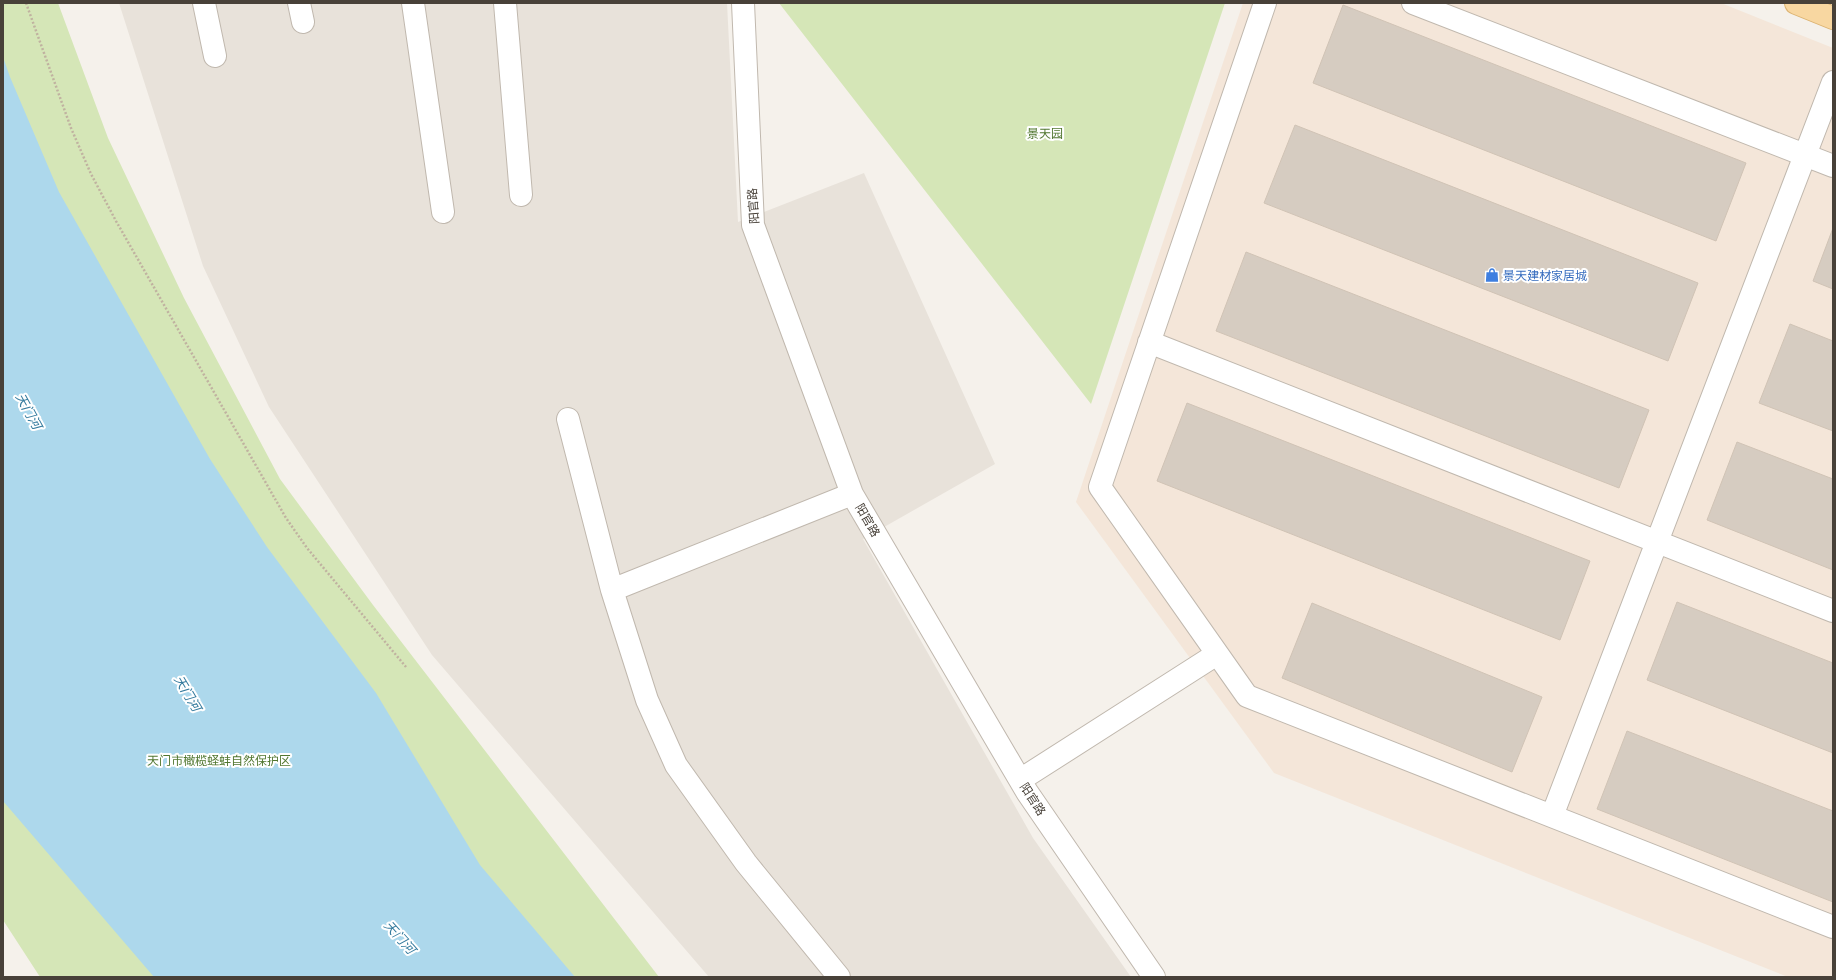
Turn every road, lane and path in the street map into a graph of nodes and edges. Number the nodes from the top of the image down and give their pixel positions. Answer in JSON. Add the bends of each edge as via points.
{"nodes":[{"id":1,"x":26,"y":3,"type":"edge"},
{"id":2,"x":204,"y":3,"type":"edge"},
{"id":3,"x":413,"y":3,"type":"edge"},
{"id":4,"x":505,"y":3,"type":"edge"},
{"id":5,"x":743,"y":3,"type":"edge"},
{"id":6,"x":1264,"y":3,"type":"edge"},
{"id":7,"x":1413,"y":3,"type":"edge"},
{"id":8,"x":1796,"y":3,"type":"edge"},
{"id":9,"x":1833,"y":18,"type":"edge"},
{"id":10,"x":215,"y":56,"type":"dead end"},
{"id":11,"x":1833,"y":82,"type":"edge"},
{"id":12,"x":1804,"y":155,"type":"junction"},
{"id":13,"x":1833,"y":166,"type":"edge"},
{"id":14,"x":521,"y":195,"type":"dead end"},
{"id":15,"x":443,"y":212,"type":"dead end"},
{"id":16,"x":1149,"y":342,"type":"junction"},
{"id":17,"x":568,"y":418,"type":"dead end"},
{"id":18,"x":852,"y":494,"type":"junction"},
{"id":19,"x":1657,"y":542,"type":"junction"},
{"id":20,"x":612,"y":590,"type":"junction"},
{"id":21,"x":1833,"y":611,"type":"edge"},
{"id":22,"x":1217,"y":654,"type":"junction"},
{"id":23,"x":406,"y":667,"type":"dead end"},
{"id":24,"x":1020,"y":780,"type":"junction"},
{"id":25,"x":1552,"y":816,"type":"junction"},
{"id":26,"x":1833,"y":927,"type":"edge"},
{"id":27,"x":839,"y":977,"type":"edge"},
{"id":28,"x":1154,"y":977,"type":"edge"}],
"edges":[{"from":1,"to":23,"type":"path","via":[[71,128],[91,174],[116,221],[286,518],[307,548]]},
{"from":2,"to":10,"type":"street"},
{"from":3,"to":15,"type":"street"},
{"from":4,"to":14,"type":"street"},
{"from":5,"to":18,"type":"street","name":"阳官路","via":[[753,225]]},
{"from":6,"to":16,"type":"street"},
{"from":7,"to":12,"type":"street"},
{"from":8,"to":9,"type":"main road"},
{"from":11,"to":12,"type":"street"},
{"from":12,"to":13,"type":"street"},
{"from":12,"to":19,"type":"street"},
{"from":16,"to":19,"type":"street"},
{"from":16,"to":22,"type":"street","via":[[1100,487]]},
{"from":17,"to":20,"type":"street"},
{"from":18,"to":20,"type":"street"},
{"from":18,"to":24,"type":"street","name":"阳官路"},
{"from":19,"to":21,"type":"street"},
{"from":19,"to":25,"type":"street"},
{"from":20,"to":27,"type":"street","via":[[647,700],[676,765],[746,863]]},
{"from":22,"to":24,"type":"street"},
{"from":22,"to":25,"type":"street","via":[[1247,696]]},
{"from":24,"to":28,"type":"street","name":"阳官路"},
{"from":25,"to":26,"type":"street"}]}
